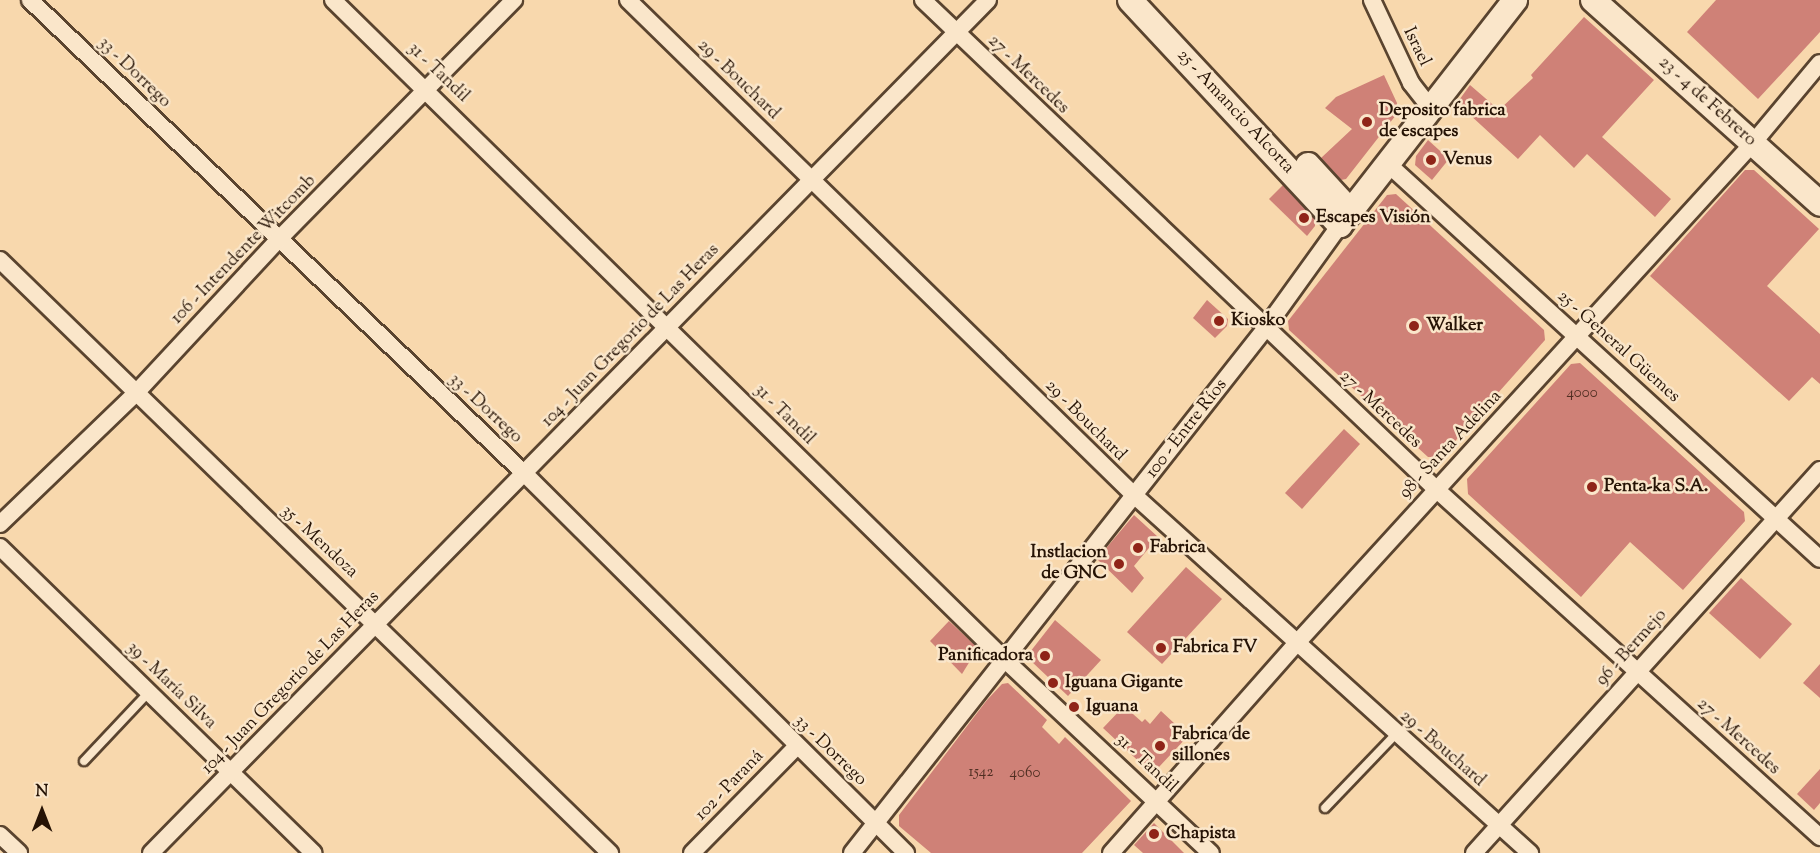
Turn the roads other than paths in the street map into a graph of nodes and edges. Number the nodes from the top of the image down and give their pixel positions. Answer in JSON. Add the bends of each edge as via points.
{"nodes":[{"id":1,"x":30,"y":0,"type":"edge"},
{"id":2,"x":333,"y":0,"type":"edge"},
{"id":3,"x":513,"y":0,"type":"edge"},
{"id":4,"x":628,"y":0,"type":"edge"},
{"id":5,"x":923,"y":0,"type":"edge"},
{"id":6,"x":988,"y":0,"type":"edge"},
{"id":7,"x":1130,"y":0,"type":"edge"},
{"id":8,"x":1151,"y":0,"type":"edge"},
{"id":9,"x":1371,"y":0,"type":"edge"},
{"id":10,"x":1515,"y":0,"type":"edge"},
{"id":11,"x":1593,"y":0,"type":"edge"},
{"id":12,"x":956,"y":32,"type":"junction"},
{"id":13,"x":1820,"y":63,"type":"edge"},
{"id":14,"x":428,"y":90,"type":"junction"},
{"id":15,"x":1430,"y":107,"type":"junction"},
{"id":16,"x":1753,"y":143,"type":"junction"},
{"id":17,"x":1388,"y":164,"type":"junction"},
{"id":18,"x":812,"y":179,"type":"junction"},
{"id":19,"x":1820,"y":204,"type":"edge"},
{"id":20,"x":1346,"y":218,"type":"junction"},
{"id":21,"x":278,"y":240,"type":"junction"},
{"id":22,"x":0,"y":260,"type":"edge"},
{"id":23,"x":667,"y":328,"type":"junction"},
{"id":24,"x":1265,"y":329,"type":"junction"},
{"id":25,"x":1578,"y":336,"type":"junction"},
{"id":26,"x":135,"y":394,"type":"junction"},
{"id":27,"x":1820,"y":470,"type":"edge"},
{"id":28,"x":524,"y":472,"type":"junction"},
{"id":29,"x":1437,"y":490,"type":"junction"},
{"id":30,"x":1134,"y":495,"type":"junction"},
{"id":31,"x":1776,"y":518,"type":"junction"},
{"id":32,"x":0,"y":524,"type":"edge"},
{"id":33,"x":0,"y":547,"type":"edge"},
{"id":34,"x":1820,"y":559,"type":"edge"},
{"id":35,"x":377,"y":623,"type":"junction"},
{"id":36,"x":1295,"y":645,"type":"junction"},
{"id":37,"x":1003,"y":658,"type":"junction"},
{"id":38,"x":1637,"y":672,"type":"junction"},
{"id":39,"x":149,"y":692,"type":"junction"},
{"id":40,"x":1396,"y":734,"type":"junction"},
{"id":41,"x":796,"y":747,"type":"junction"},
{"id":42,"x":84,"y":761,"type":"dead end"},
{"id":43,"x":231,"y":771,"type":"junction"},
{"id":44,"x":1158,"y":801,"type":"junction"},
{"id":45,"x":1325,"y":808,"type":"dead end"},
{"id":46,"x":876,"y":823,"type":"junction"},
{"id":47,"x":1499,"y":825,"type":"junction"},
{"id":48,"x":0,"y":835,"type":"edge"},
{"id":49,"x":1820,"y":837,"type":"edge"},
{"id":50,"x":19,"y":853,"type":"edge"},
{"id":51,"x":151,"y":853,"type":"edge"},
{"id":52,"x":314,"y":853,"type":"edge"},
{"id":53,"x":610,"y":853,"type":"edge"},
{"id":54,"x":692,"y":853,"type":"edge"},
{"id":55,"x":852,"y":853,"type":"edge"},
{"id":56,"x":906,"y":853,"type":"edge"},
{"id":57,"x":1111,"y":853,"type":"edge"},
{"id":58,"x":1211,"y":853,"type":"edge"},
{"id":59,"x":1474,"y":853,"type":"edge"},
{"id":60,"x":1530,"y":853,"type":"edge"}],
"edges":[{"from":1,"to":21,"type":"street","name":"33 - Dorrego"},
{"from":2,"to":14,"type":"street","name":"31 - Tandil"},
{"from":3,"to":14,"type":"street","name":"106 - Intendente Witcomb"},
{"from":4,"to":18,"type":"street","name":"29 - Bouchard"},
{"from":5,"to":12,"type":"street","name":"27 - Mercedes"},
{"from":6,"to":12,"type":"street","name":"104 - Juan Gregorio de Las Heras"},
{"from":7,"to":20,"type":"main road","name":"25 - Amancio Alcorta"},
{"from":8,"to":20,"type":"main road"},
{"from":9,"to":15,"type":"street","name":"Israel","via":[[1411,83]]},
{"from":10,"to":15,"type":"main road","name":"100 - Entre Ríos"},
{"from":11,"to":16,"type":"main road","name":"23 - 4 de Febrero"},
{"from":12,"to":18,"type":"street","name":"104 - Juan Gregorio de Las Heras"},
{"from":12,"to":24,"type":"street","name":"27 - Mercedes"},
{"from":13,"to":16,"type":"street","name":"98 - Santa Adelina"},
{"from":14,"to":21,"type":"street","name":"106 - Intendente Witcomb"},
{"from":14,"to":23,"type":"street","name":"31 - Tandil"},
{"from":15,"to":17,"type":"main road","name":"100 - Entre Ríos"},
{"from":16,"to":19,"type":"main road","name":"23 - 4 de Febrero"},
{"from":16,"to":25,"type":"street","name":"98 - Santa Adelina"},
{"from":17,"to":20,"type":"main road","name":"100 - Entre Ríos"},
{"from":17,"to":25,"type":"street","name":"25 - General Güemes"},
{"from":18,"to":23,"type":"street","name":"104 - Juan Gregorio de Las Heras"},
{"from":18,"to":30,"type":"street","name":"29 - Bouchard"},
{"from":20,"to":24,"type":"street","name":"100 - Entre Ríos"},
{"from":21,"to":26,"type":"street","name":"106 - Intendente Witcomb"},
{"from":21,"to":28,"type":"street","name":"33 - Dorrego"},
{"from":22,"to":26,"type":"street","name":"35 - Mendoza"},
{"from":23,"to":28,"type":"street","name":"104 - Juan Gregorio de Las Heras"},
{"from":23,"to":37,"type":"street","name":"31 - Tandil"},
{"from":24,"to":29,"type":"street","name":"27 - Mercedes"},
{"from":24,"to":30,"type":"street","name":"100 - Entre Ríos"},
{"from":25,"to":29,"type":"street","name":"98 - Santa Adelina"},
{"from":25,"to":31,"type":"street","name":"25 - General Güemes"},
{"from":26,"to":32,"type":"street","name":"106 - Intendente Witcomb"},
{"from":26,"to":35,"type":"street","name":"35 - Mendoza"},
{"from":27,"to":31,"type":"street","name":"96 - Bermejo"},
{"from":28,"to":35,"type":"street","name":"104 - Juan Gregorio de Las Heras"},
{"from":28,"to":41,"type":"street","name":"33 - Dorrego"},
{"from":29,"to":36,"type":"street","name":"98 - Santa Adelina"},
{"from":29,"to":38,"type":"street","name":"27 - Mercedes"},
{"from":30,"to":36,"type":"street","name":"29 - Bouchard"},
{"from":30,"to":37,"type":"street","name":"100 - Entre Ríos"},
{"from":31,"to":34,"type":"street","name":"25 - General Güemes"},
{"from":31,"to":38,"type":"street","name":"96 - Bermejo"},
{"from":33,"to":39,"type":"street","name":"39 - María Silva"},
{"from":35,"to":43,"type":"street","name":"104 - Juan Gregorio de Las Heras"},
{"from":35,"to":53,"type":"street","name":"35 - Mendoza"},
{"from":36,"to":40,"type":"street","name":"29 - Bouchard"},
{"from":36,"to":44,"type":"street","name":"98 - Santa Adelina"},
{"from":37,"to":44,"type":"street","name":"31 - Tandil"},
{"from":37,"to":46,"type":"street","name":"100 - Entre Ríos"},
{"from":38,"to":47,"type":"street","name":"96 - Bermejo"},
{"from":38,"to":49,"type":"street","name":"27 - Mercedes"},
{"from":39,"to":42,"type":"lane"},
{"from":39,"to":43,"type":"street","name":"39 - María Silva"},
{"from":40,"to":45,"type":"lane"},
{"from":40,"to":47,"type":"street","name":"29 - Bouchard"},
{"from":41,"to":46,"type":"street","name":"33 - Dorrego"},
{"from":41,"to":54,"type":"street","name":"102 - Paraná"},
{"from":43,"to":51,"type":"street","name":"104 - Juan Gregorio de Las Heras"},
{"from":43,"to":52,"type":"street","name":"39 - María Silva"},
{"from":44,"to":57,"type":"street","name":"98 - Santa Adelina"},
{"from":44,"to":58,"type":"street","name":"31 - Tandil"},
{"from":46,"to":55,"type":"street","name":"100 - Entre Ríos"},
{"from":46,"to":56,"type":"street","name":"33 - Dorrego"},
{"from":47,"to":59,"type":"street","name":"96 - Bermejo"},
{"from":47,"to":60,"type":"street","name":"29 - Bouchard"},
{"from":48,"to":50,"type":"street"}]}
